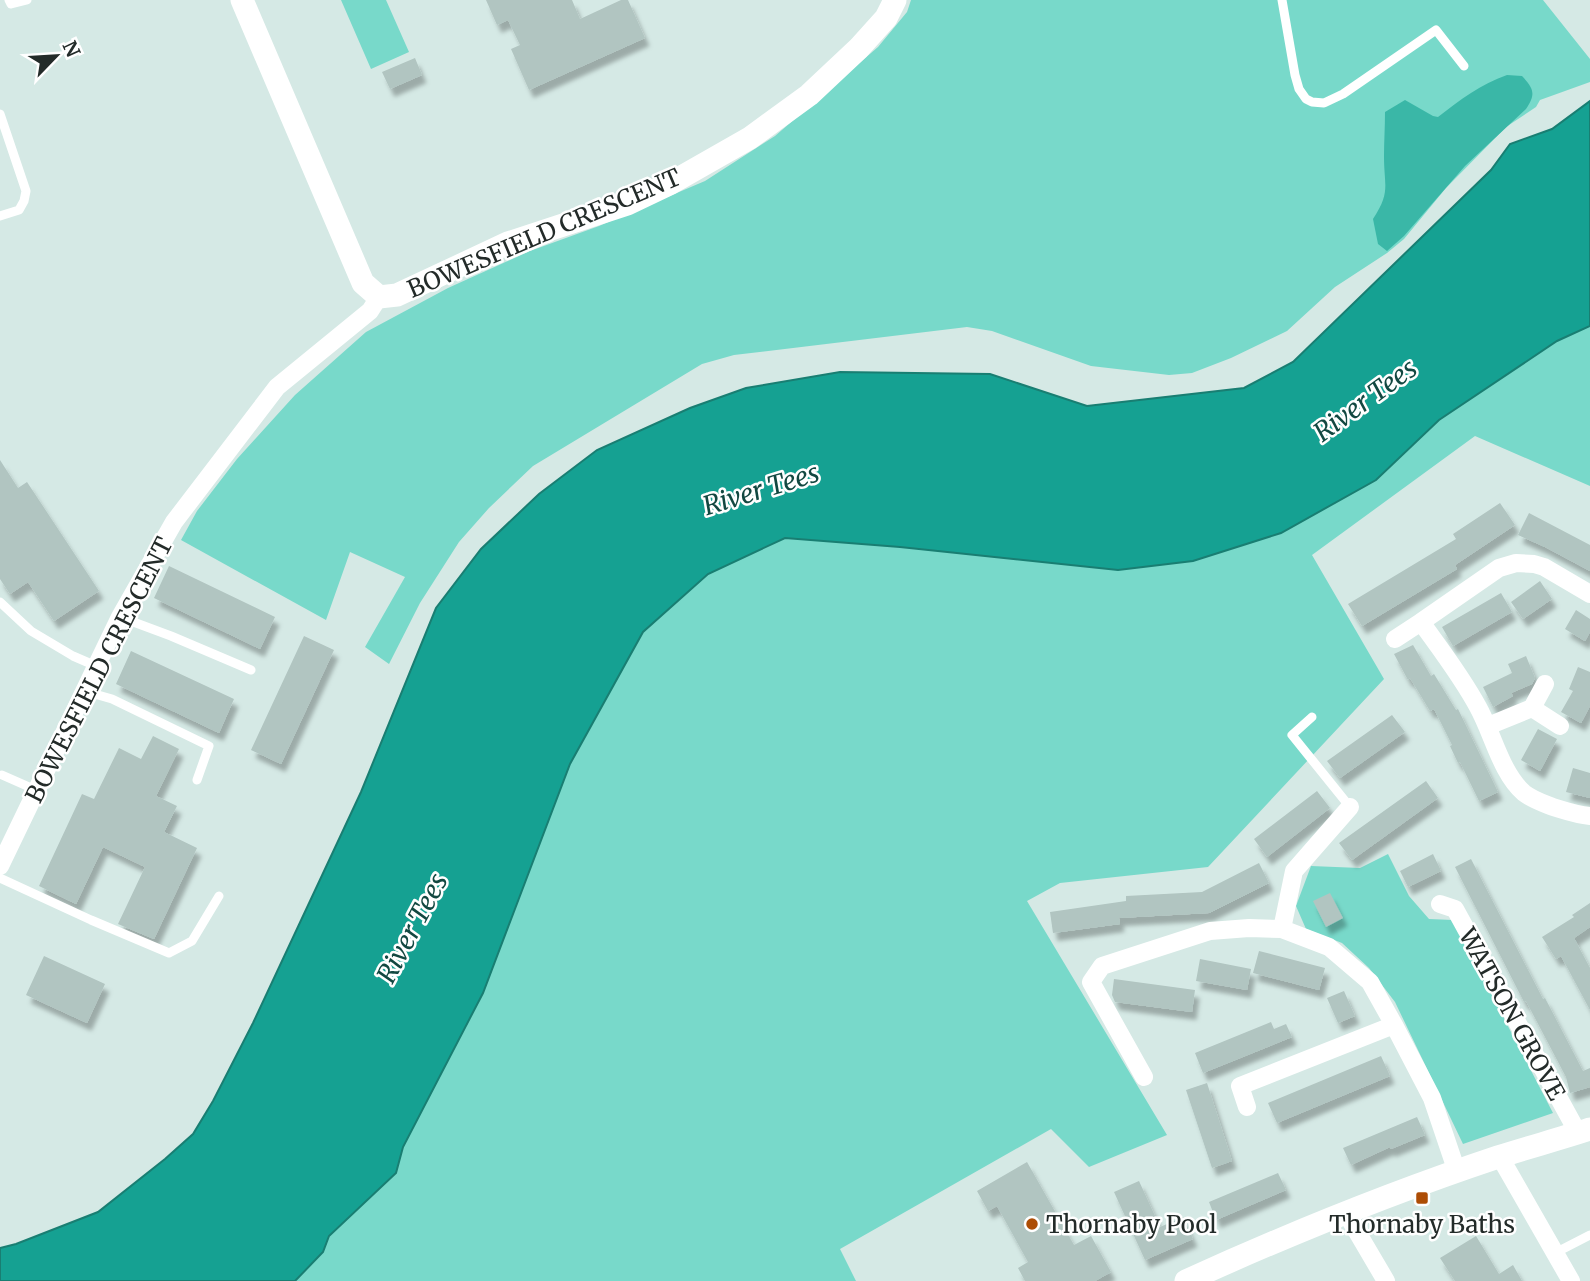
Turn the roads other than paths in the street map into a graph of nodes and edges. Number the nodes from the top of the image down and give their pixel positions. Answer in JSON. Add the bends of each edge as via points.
{"nodes":[{"id":1,"x":9,"y":0,"type":"edge"},
{"id":2,"x":27,"y":0,"type":"edge"},
{"id":3,"x":242,"y":0,"type":"edge"},
{"id":4,"x":895,"y":0,"type":"edge"},
{"id":5,"x":1282,"y":0,"type":"edge"},
{"id":6,"x":1405,"y":50,"type":"junction"},
{"id":7,"x":1412,"y":60,"type":"dead end"},
{"id":8,"x":1464,"y":66,"type":"dead end"},
{"id":9,"x":0,"y":114,"type":"edge"},
{"id":10,"x":0,"y":216,"type":"edge"},
{"id":11,"x":379,"y":297,"type":"junction"},
{"id":12,"x":1590,"y":594,"type":"edge"},
{"id":13,"x":0,"y":602,"type":"edge"},
{"id":14,"x":120,"y":617,"type":"junction"},
{"id":15,"x":1421,"y":622,"type":"junction"},
{"id":16,"x":1395,"y":639,"type":"dead end"},
{"id":17,"x":96,"y":666,"type":"junction"},
{"id":18,"x":251,"y":670,"type":"dead end"},
{"id":19,"x":1545,"y":684,"type":"dead end"},
{"id":20,"x":84,"y":691,"type":"junction"},
{"id":21,"x":1532,"y":708,"type":"junction"},
{"id":22,"x":1312,"y":717,"type":"dead end"},
{"id":23,"x":1488,"y":726,"type":"junction"},
{"id":24,"x":1560,"y":726,"type":"dead end"},
{"id":25,"x":2,"y":775,"type":"dead end"},
{"id":26,"x":197,"y":780,"type":"dead end"},
{"id":27,"x":36,"y":790,"type":"junction"},
{"id":28,"x":1350,"y":807,"type":"joint"},
{"id":29,"x":1590,"y":816,"type":"edge"},
{"id":30,"x":0,"y":866,"type":"edge"},
{"id":31,"x":0,"y":878,"type":"edge"},
{"id":32,"x":219,"y":897,"type":"dead end"},
{"id":33,"x":1440,"y":904,"type":"dead end"},
{"id":34,"x":1282,"y":929,"type":"junction"},
{"id":35,"x":1394,"y":1025,"type":"junction"},
{"id":36,"x":1144,"y":1077,"type":"dead end"},
{"id":37,"x":1247,"y":1107,"type":"dead end"},
{"id":38,"x":1584,"y":1131,"type":"edge"},
{"id":39,"x":1500,"y":1157,"type":"junction"},
{"id":40,"x":1457,"y":1172,"type":"junction"},
{"id":41,"x":1346,"y":1213,"type":"junction"},
{"id":42,"x":1590,"y":1235,"type":"edge"},
{"id":43,"x":1555,"y":1253,"type":"junction"},
{"id":44,"x":1218,"y":1275,"type":"edge"},
{"id":45,"x":1186,"y":1281,"type":"edge"},
{"id":46,"x":1386,"y":1281,"type":"edge"},
{"id":47,"x":1571,"y":1281,"type":"edge"}],
"edges":[{"from":1,"to":2,"type":"lane","via":[[11,4]]},
{"from":3,"to":11,"type":"street","name":"BOWESFIELD CRESCENT","via":[[363,283]]},
{"from":4,"to":11,"type":"street","name":"BOWESFIELD CRESCENT","via":[[886,18],[859,48],[809,95],[750,138],[627,204],[508,243],[397,295]]},
{"from":5,"to":6,"type":"lane","via":[[1299,89],[1312,102],[1331,101]]},
{"from":6,"to":7,"type":"lane"},
{"from":6,"to":8,"type":"lane","via":[[1436,30]]},
{"from":9,"to":10,"type":"lane","via":[[26,191],[19,210]]},
{"from":11,"to":14,"type":"street","name":"BOWESFIELD CRESCENT","via":[[370,310],[277,387],[174,522]]},
{"from":12,"to":15,"type":"street","via":[[1544,567],[1516,563],[1499,568]]},
{"from":13,"to":17,"type":"lane","via":[[31,631]]},
{"from":14,"to":17,"type":"street","name":"BOWESFIELD CRESCENT"},
{"from":14,"to":18,"type":"lane"},
{"from":15,"to":16,"type":"street"},
{"from":15,"to":23,"type":"street"},
{"from":17,"to":20,"type":"street","name":"BOWESFIELD CRESCENT"},
{"from":19,"to":21,"type":"street"},
{"from":20,"to":26,"type":"lane","via":[[112,699],[209,746]]},
{"from":20,"to":27,"type":"street","name":"BOWESFIELD CRESCENT"},
{"from":21,"to":23,"type":"street"},
{"from":21,"to":24,"type":"street"},
{"from":22,"to":28,"type":"lane","via":[[1292,735]]},
{"from":23,"to":29,"type":"street","via":[[1507,770],[1526,794]]},
{"from":25,"to":27,"type":"lane"},
{"from":27,"to":30,"type":"street","name":"BOWESFIELD CRESCENT"},
{"from":28,"to":34,"type":"street","via":[[1294,871]]},
{"from":31,"to":32,"type":"lane","via":[[169,953],[192,941]]},
{"from":33,"to":38,"type":"street","name":"WATSON GROVE","via":[[1455,909]]},
{"from":34,"to":35,"type":"street","via":[[1329,947],[1370,982]]},
{"from":34,"to":36,"type":"street","via":[[1210,931],[1102,966],[1091,982]]},
{"from":35,"to":37,"type":"street","via":[[1240,1086]]},
{"from":35,"to":40,"type":"street","via":[[1432,1098]]},
{"from":38,"to":39,"type":"street"},
{"from":39,"to":40,"type":"street"},
{"from":39,"to":43,"type":"street"},
{"from":40,"to":41,"type":"street"},
{"from":41,"to":44,"type":"street"},
{"from":41,"to":46,"type":"street"},
{"from":42,"to":43,"type":"lane"},
{"from":43,"to":47,"type":"street"},
{"from":44,"to":45,"type":"street"}]}
